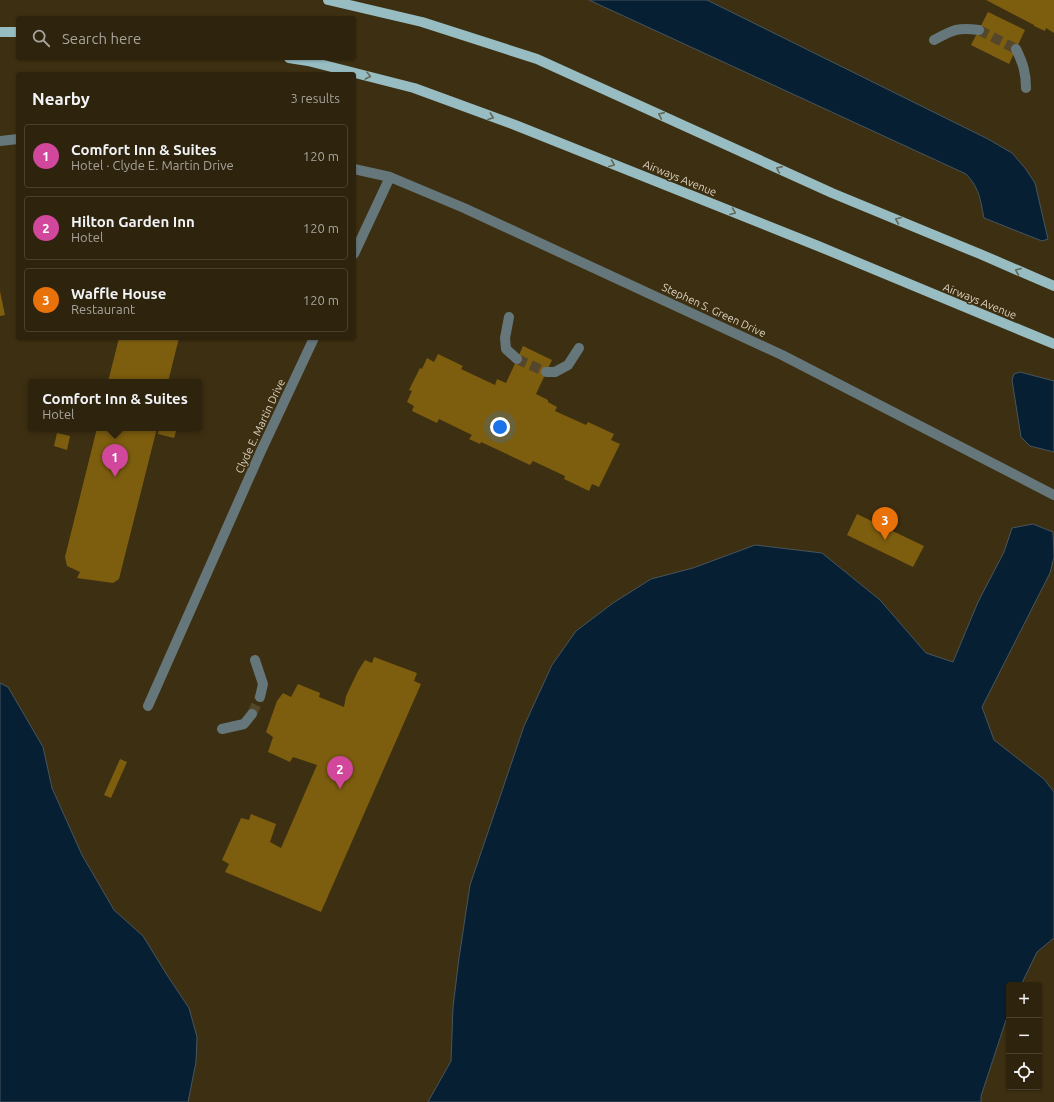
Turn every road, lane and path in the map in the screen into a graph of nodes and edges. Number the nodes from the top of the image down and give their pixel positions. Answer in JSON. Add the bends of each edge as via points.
{"nodes":[{"id":1,"x":328,"y":0,"type":"edge"},
{"id":2,"x":979,"y":30,"type":"tunnel mouth"},
{"id":3,"x":0,"y":32,"type":"edge"},
{"id":4,"x":16,"y":32,"type":"edge"},
{"id":5,"x":934,"y":40,"type":"dead end"},
{"id":6,"x":1016,"y":49,"type":"tunnel mouth"},
{"id":7,"x":302,"y":60,"type":"edge"},
{"id":8,"x":351,"y":72,"type":"edge"},
{"id":9,"x":356,"y":73,"type":"edge"},
{"id":10,"x":1026,"y":88,"type":"dead end"},
{"id":11,"x":16,"y":140,"type":"edge"},
{"id":12,"x":0,"y":141,"type":"edge"},
{"id":13,"x":356,"y":168,"type":"edge"},
{"id":14,"x":390,"y":177,"type":"junction"},
{"id":15,"x":356,"y":250,"type":"edge"},
{"id":16,"x":1054,"y":286,"type":"edge"},
{"id":17,"x":509,"y":317,"type":"dead end"},
{"id":18,"x":313,"y":340,"type":"edge"},
{"id":19,"x":1054,"y":344,"type":"edge"},
{"id":20,"x":579,"y":348,"type":"dead end"},
{"id":21,"x":518,"y":359,"type":"tunnel mouth"},
{"id":22,"x":546,"y":372,"type":"tunnel mouth"},
{"id":23,"x":1054,"y":495,"type":"edge"},
{"id":24,"x":255,"y":660,"type":"dead end"},
{"id":25,"x":260,"y":697,"type":"tunnel mouth"},
{"id":26,"x":148,"y":706,"type":"dead end"},
{"id":27,"x":252,"y":714,"type":"tunnel mouth"},
{"id":28,"x":222,"y":729,"type":"dead end"}],
"edges":[{"from":16,"to":1,"type":"main road","one_way":true,"via":[[832,193],[537,59],[422,22]]},
{"from":2,"to":5,"type":"street","via":[[952,30]]},
{"from":3,"to":4,"type":"main road"},
{"from":6,"to":10,"type":"street","via":[[1026,72]]},
{"from":7,"to":8,"type":"main road","name":"Airways Avenue","one_way":true},
{"from":9,"to":19,"type":"main road","name":"Airways Avenue","one_way":true,"via":[[414,88],[508,123],[818,246]]},
{"from":11,"to":12,"type":"street"},
{"from":13,"to":14,"type":"street","name":"Stephen S. Green Drive"},
{"from":14,"to":15,"type":"street"},
{"from":14,"to":23,"type":"street","name":"Stephen S. Green Drive","via":[[464,208],[782,355]]},
{"from":17,"to":21,"type":"street","via":[[504,338],[506,349]]},
{"from":18,"to":26,"type":"street","name":"Clyde E. Martin Drive"},
{"from":20,"to":22,"type":"street","via":[[568,365],[554,372]]},
{"from":24,"to":25,"type":"street","via":[[263,684]]},
{"from":27,"to":28,"type":"street","via":[[244,724]]}]}
